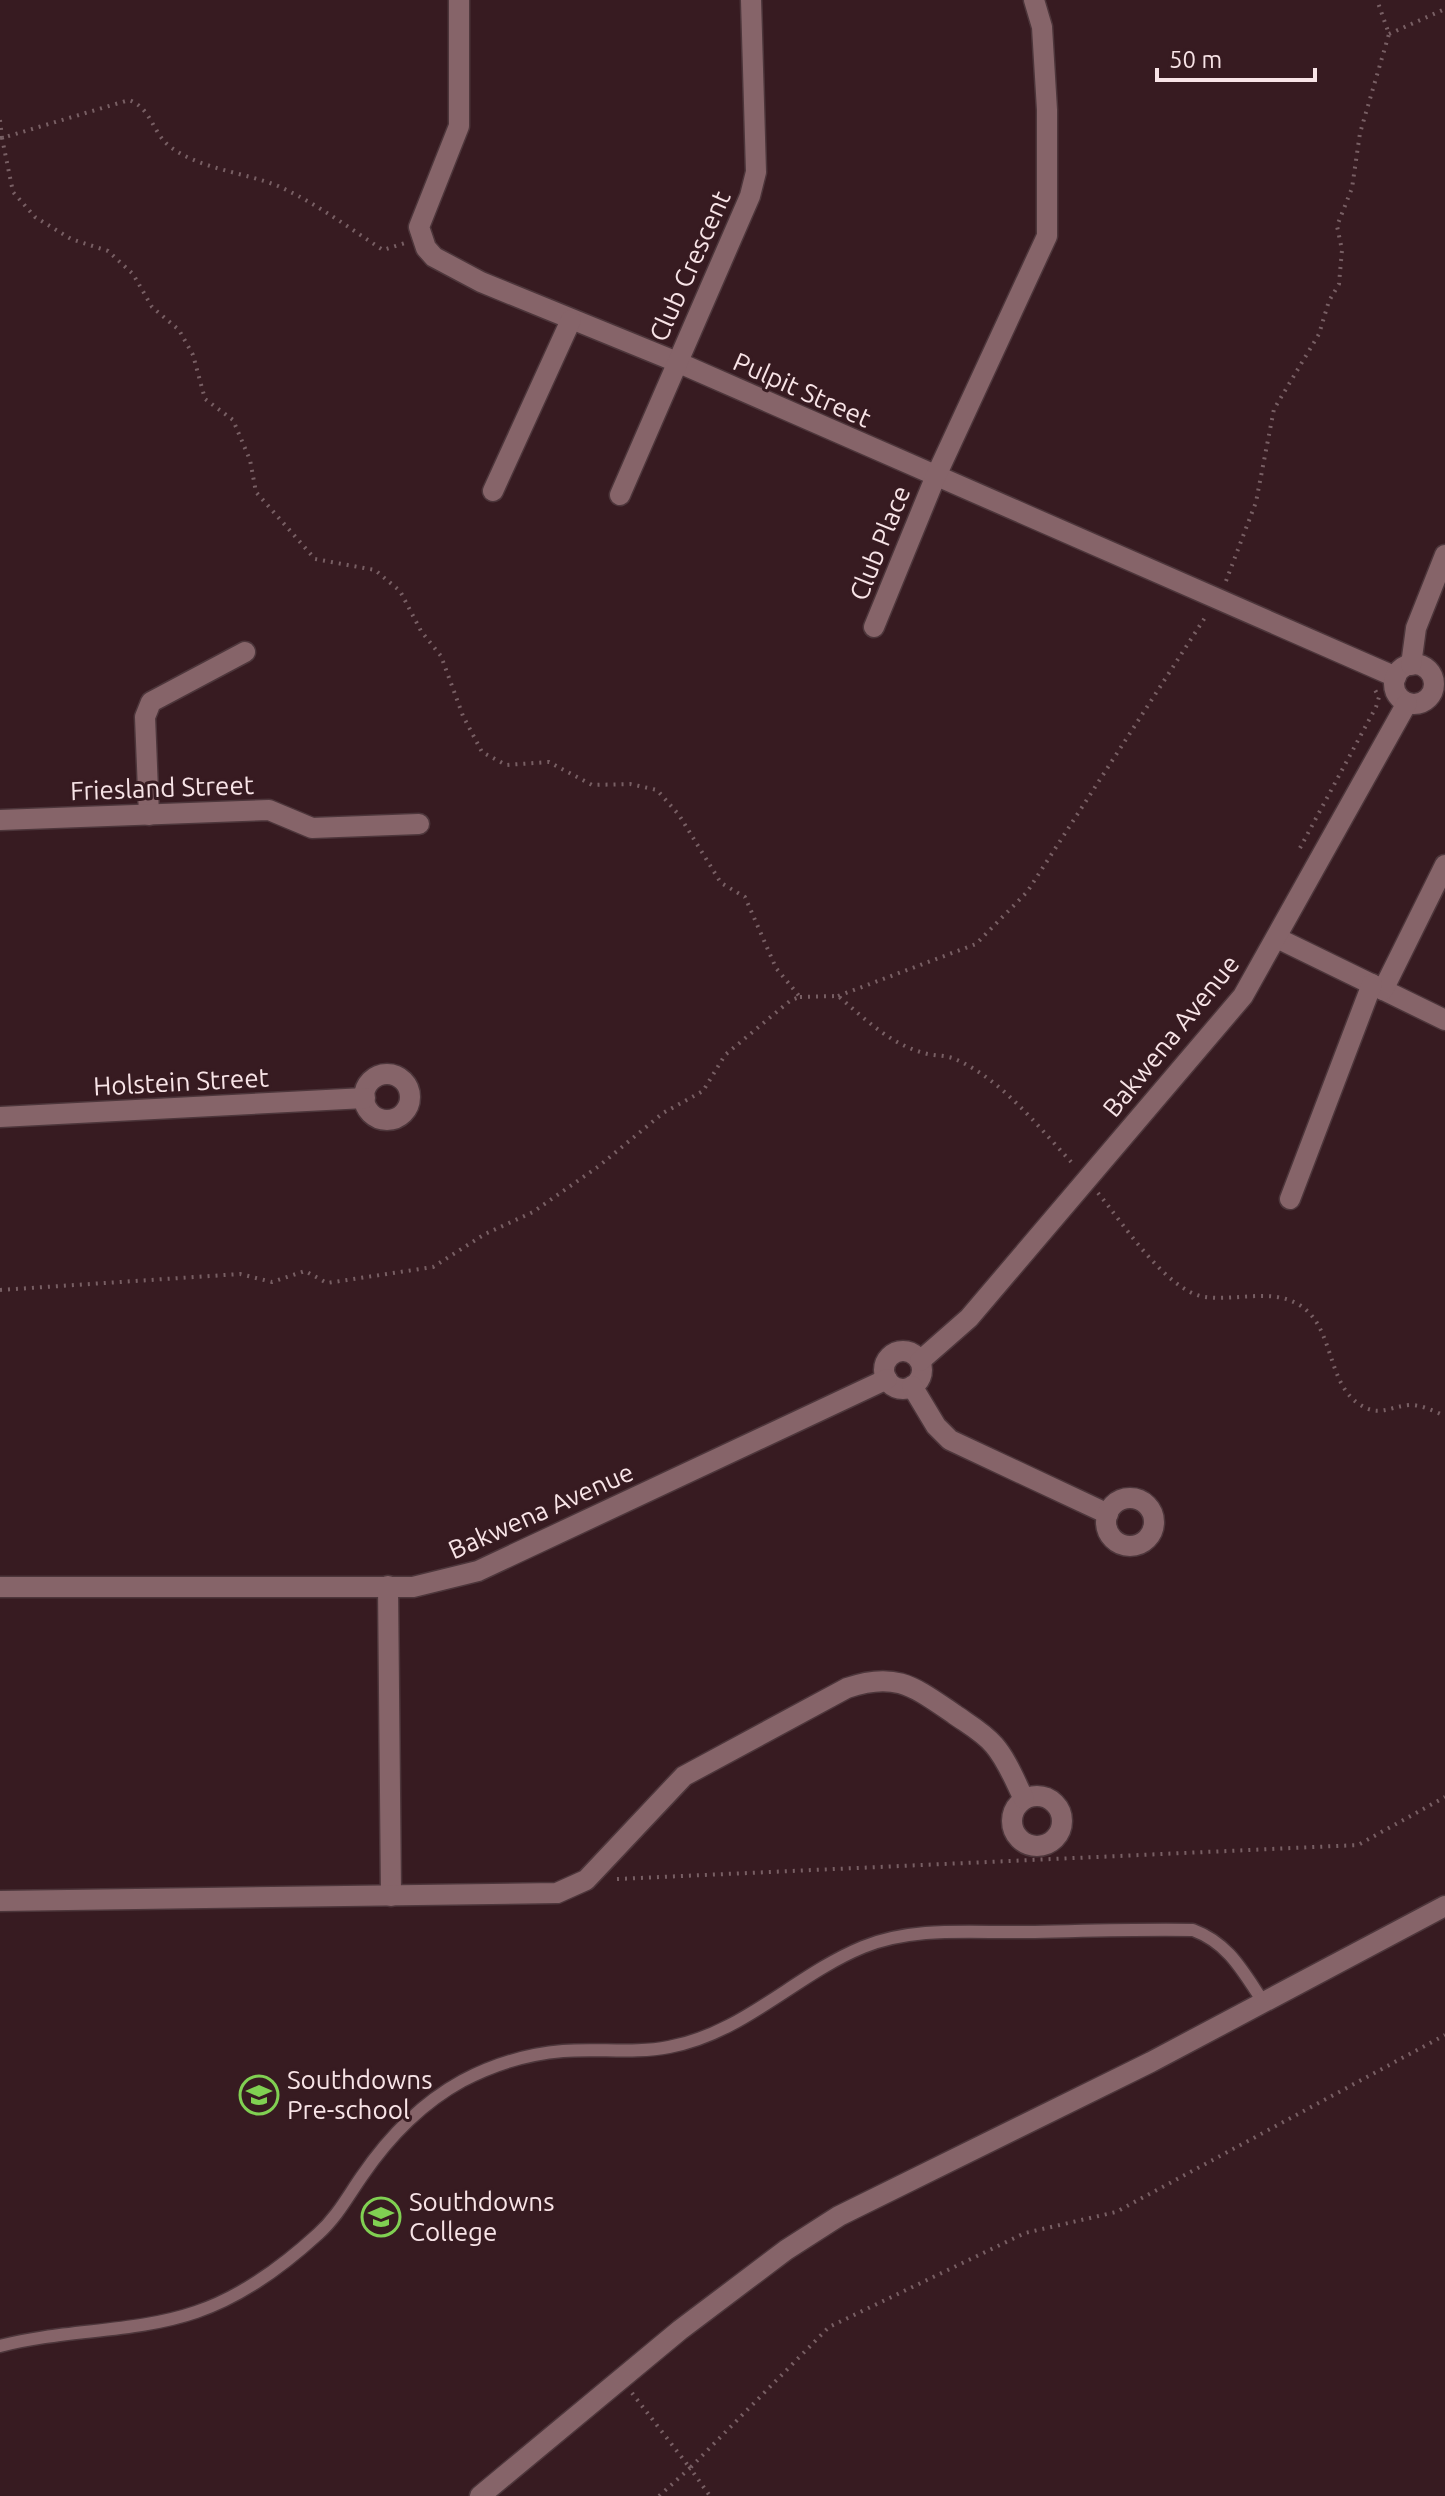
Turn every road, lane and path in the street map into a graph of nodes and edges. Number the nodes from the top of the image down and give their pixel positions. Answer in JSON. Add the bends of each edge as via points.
{"nodes":[{"id":1,"x":459,"y":0,"type":"edge"},
{"id":2,"x":751,"y":0,"type":"edge"},
{"id":3,"x":1034,"y":0,"type":"edge"},
{"id":4,"x":1377,"y":0,"type":"edge"},
{"id":5,"x":1445,"y":9,"type":"edge"},
{"id":6,"x":1389,"y":34,"type":"junction"},
{"id":7,"x":0,"y":120,"type":"edge"},
{"id":8,"x":1,"y":140,"type":"edge"},
{"id":9,"x":420,"y":235,"type":"junction"},
{"id":10,"x":571,"y":320,"type":"junction"},
{"id":11,"x":677,"y":362,"type":"junction"},
{"id":12,"x":935,"y":478,"type":"junction"},
{"id":13,"x":493,"y":491,"type":"dead end"},
{"id":14,"x":620,"y":495,"type":"dead end"},
{"id":15,"x":1445,"y":555,"type":"edge"},
{"id":16,"x":1215,"y":600,"type":"junction"},
{"id":17,"x":874,"y":627,"type":"dead end"},
{"id":18,"x":245,"y":652,"type":"dead end"},
{"id":19,"x":1404,"y":671,"type":"junction"},
{"id":20,"x":1374,"y":687,"type":"dead end"},
{"id":21,"x":1439,"y":695,"type":"edge"},
{"id":22,"x":1407,"y":703,"type":"junction"},
{"id":23,"x":149,"y":815,"type":"junction"},
{"id":24,"x":0,"y":820,"type":"edge"},
{"id":25,"x":419,"y":824,"type":"dead end"},
{"id":26,"x":1297,"y":854,"type":"dead end"},
{"id":27,"x":1445,"y":865,"type":"edge"},
{"id":28,"x":1277,"y":938,"type":"junction"},
{"id":29,"x":1378,"y":987,"type":"junction"},
{"id":30,"x":838,"y":996,"type":"junction"},
{"id":31,"x":800,"y":997,"type":"junction"},
{"id":32,"x":1445,"y":1020,"type":"edge"},
{"id":33,"x":365,"y":1098,"type":"dead end"},
{"id":34,"x":0,"y":1117,"type":"edge"},
{"id":35,"x":1081,"y":1153,"type":"dead end"},
{"id":36,"x":1072,"y":1163,"type":"junction"},
{"id":37,"x":1088,"y":1181,"type":"junction"},
{"id":38,"x":1290,"y":1199,"type":"dead end"},
{"id":39,"x":0,"y":1290,"type":"edge"},
{"id":40,"x":920,"y":1361,"type":"junction"},
{"id":41,"x":887,"y":1379,"type":"junction"},
{"id":42,"x":912,"y":1386,"type":"junction"},
{"id":43,"x":1445,"y":1416,"type":"edge"},
{"id":44,"x":1108,"y":1514,"type":"dead end"},
{"id":45,"x":388,"y":1586,"type":"junction"},
{"id":46,"x":0,"y":1587,"type":"edge"},
{"id":47,"x":1445,"y":1797,"type":"edge"},
{"id":48,"x":1024,"y":1799,"type":"dead end"},
{"id":49,"x":586,"y":1880,"type":"junction"},
{"id":50,"x":391,"y":1896,"type":"junction"},
{"id":51,"x":0,"y":1901,"type":"edge"},
{"id":52,"x":1445,"y":1906,"type":"edge"},
{"id":53,"x":1262,"y":2000,"type":"junction"},
{"id":54,"x":1445,"y":2035,"type":"edge"},
{"id":55,"x":0,"y":2346,"type":"edge"},
{"id":56,"x":622,"y":2380,"type":"junction"},
{"id":57,"x":690,"y":2468,"type":"junction"},
{"id":58,"x":480,"y":2496,"type":"edge"},
{"id":59,"x":659,"y":2496,"type":"edge"},
{"id":60,"x":710,"y":2496,"type":"edge"}],
"edges":[{"from":1,"to":9,"type":"street","via":[[459,126],[422,215]]},
{"from":2,"to":11,"type":"street","name":"Club Crescent","via":[[756,172],[742,219]]},
{"from":3,"to":12,"type":"street","via":[[1042,27],[1047,110],[1047,236]]},
{"from":4,"to":6,"type":"path"},
{"from":5,"to":6,"type":"path"},
{"from":6,"to":16,"type":"path","via":[[1360,133],[1352,188],[1337,226],[1342,250],[1339,284],[1319,334],[1274,409],[1256,502],[1231,574]]},
{"from":7,"to":8,"type":"path"},
{"from":8,"to":9,"type":"path","via":[[129,100],[140,105],[167,145],[299,197],[383,250]]},
{"from":8,"to":31,"type":"path","via":[[13,192],[35,217],[71,239],[108,251],[133,274],[152,307],[179,330],[193,355],[205,399],[233,420],[250,460],[256,492],[315,559],[375,570],[400,591],[441,656],[482,752],[506,765],[549,762],[592,785],[657,790],[721,883],[745,897],[776,968]]},
{"from":9,"to":10,"type":"street","name":"Pulpit Street","via":[[443,263]]},
{"from":10,"to":11,"type":"street","name":"Pulpit Street"},
{"from":10,"to":13,"type":"street"},
{"from":11,"to":12,"type":"street","name":"Pulpit Street"},
{"from":11,"to":14,"type":"street","name":"Club Crescent"},
{"from":12,"to":16,"type":"street","name":"Pulpit Street"},
{"from":12,"to":17,"type":"street","name":"Club Place"},
{"from":15,"to":19,"type":"street"},
{"from":16,"to":19,"type":"street","name":"Pulpit Street"},
{"from":16,"to":30,"type":"path","via":[[1027,892],[976,944]]},
{"from":18,"to":23,"type":"street","via":[[151,702],[145,717]]},
{"from":19,"to":21,"type":"street","via":[[1430,672]]},
{"from":19,"to":22,"type":"street","via":[[1396,692]]},
{"from":20,"to":26,"type":"path","via":[[1376,707]]},
{"from":21,"to":22,"type":"street"},
{"from":22,"to":28,"type":"street","name":"Bakwena Avenue"},
{"from":23,"to":24,"type":"street","name":"Friesland Street"},
{"from":23,"to":25,"type":"street","name":"Friesland Street","via":[[269,810],[312,828]]},
{"from":27,"to":29,"type":"street"},
{"from":28,"to":29,"type":"street"},
{"from":28,"to":37,"type":"street","name":"Bakwena Avenue","via":[[1243,996]]},
{"from":29,"to":32,"type":"street"},
{"from":29,"to":38,"type":"street"},
{"from":30,"to":31,"type":"path"},
{"from":30,"to":36,"type":"path","via":[[885,1036],[923,1053],[953,1058],[989,1081]]},
{"from":31,"to":39,"type":"path","via":[[725,1055],[703,1091],[663,1113],[533,1212],[433,1267],[327,1283],[305,1271],[272,1282],[240,1274]]},
{"from":33,"to":34,"type":"street","name":"Holstein Street"},
{"from":35,"to":36,"type":"path"},
{"from":36,"to":37,"type":"path"},
{"from":37,"to":40,"type":"street","name":"Bakwena Avenue","via":[[969,1318]]},
{"from":37,"to":43,"type":"path","via":[[1179,1286],[1203,1297],[1276,1297],[1296,1303],[1315,1318],[1355,1402],[1370,1411],[1415,1405]]},
{"from":40,"to":41,"type":"street","via":[[906,1351],[893,1354],[885,1366]]},
{"from":40,"to":42,"type":"street","via":[[921,1376]]},
{"from":41,"to":42,"type":"street","via":[[898,1388]]},
{"from":41,"to":45,"type":"street","name":"Bakwena Avenue","via":[[478,1571],[439,1583]]},
{"from":42,"to":44,"type":"street","via":[[950,1440]]},
{"from":45,"to":46,"type":"street","name":"Bakwena Avenue"},
{"from":45,"to":50,"type":"street"},
{"from":47,"to":49,"type":"path","via":[[1358,1845]]},
{"from":48,"to":49,"type":"street","via":[[998,1751],[981,1733],[916,1688],[870,1680],[684,1776]]},
{"from":49,"to":50,"type":"street","via":[[557,1893]]},
{"from":50,"to":51,"type":"street"},
{"from":52,"to":53,"type":"street"},
{"from":53,"to":55,"type":"lane","via":[[1232,1955],[1214,1937],[1193,1930],[968,1931],[889,1938],[832,1963],[730,2026],[685,2042],[640,2050],[526,2056],[461,2082],[407,2122],[320,2233],[234,2295],[167,2320]]},
{"from":53,"to":56,"type":"street","via":[[1096,2090],[839,2216],[766,2266]]},
{"from":54,"to":57,"type":"path","via":[[1140,2201],[1116,2212],[1025,2233],[829,2327]]},
{"from":56,"to":57,"type":"path"},
{"from":56,"to":58,"type":"street"},
{"from":57,"to":59,"type":"path"},
{"from":57,"to":60,"type":"path"}]}
